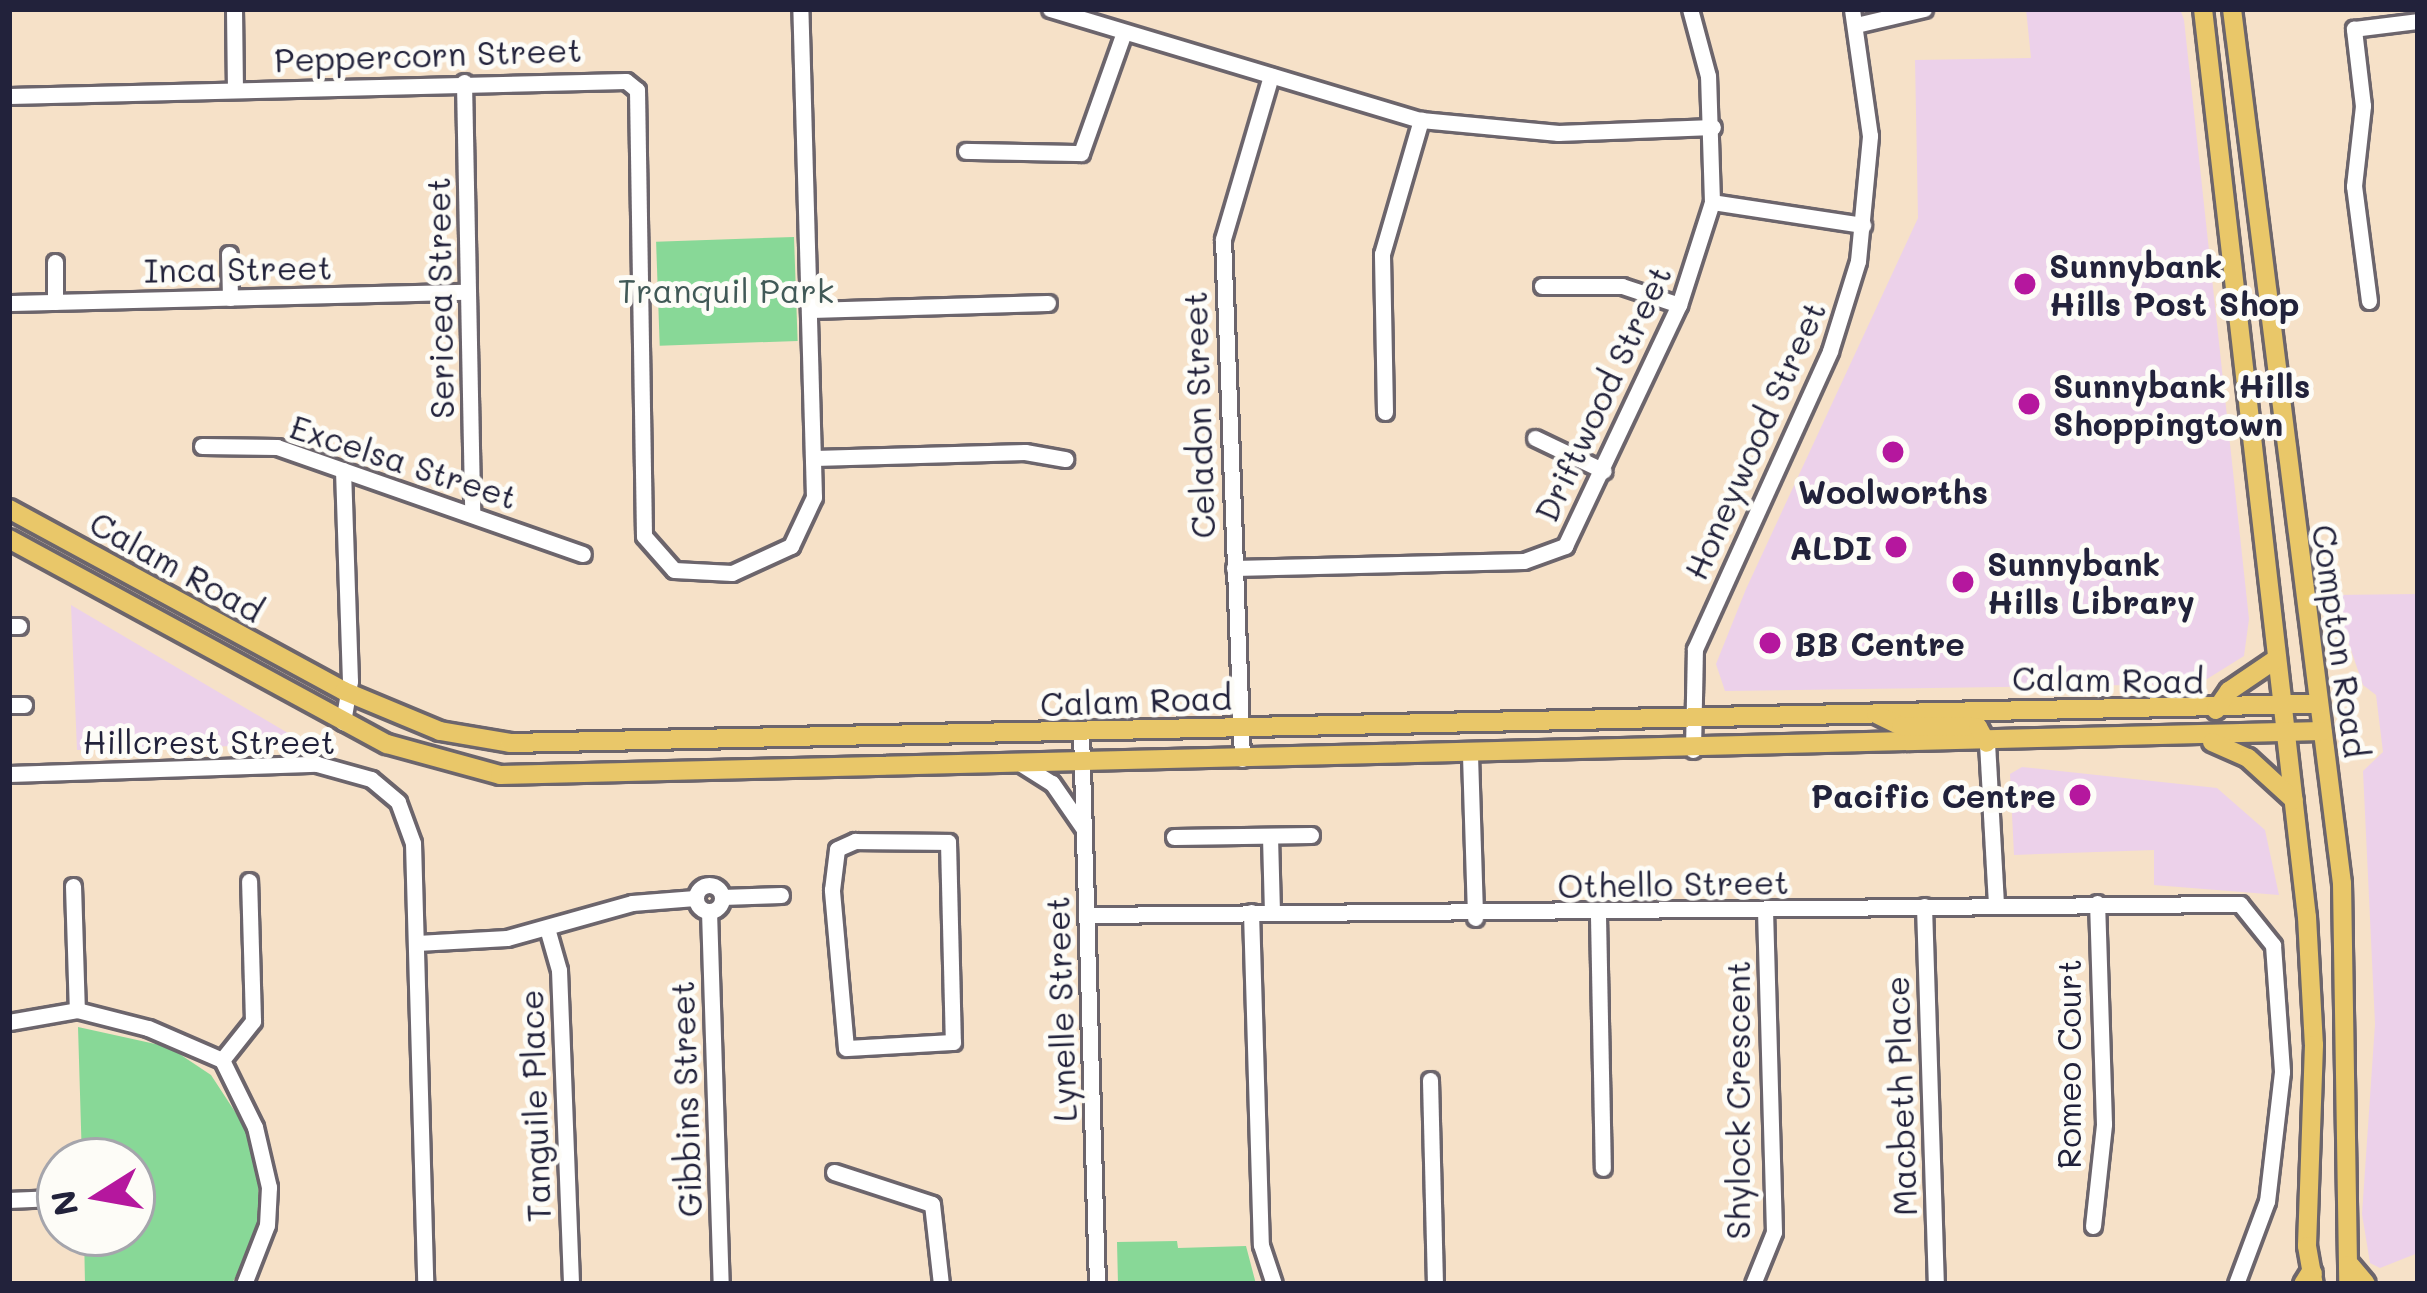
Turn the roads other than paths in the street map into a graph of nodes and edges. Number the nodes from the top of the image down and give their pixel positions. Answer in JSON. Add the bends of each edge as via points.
{"nodes":[{"id":1,"x":233,"y":9,"type":"edge"},
{"id":2,"x":800,"y":9,"type":"edge"},
{"id":3,"x":1050,"y":9,"type":"edge"},
{"id":4,"x":1690,"y":9,"type":"edge"},
{"id":5,"x":1924,"y":9,"type":"edge"},
{"id":6,"x":2203,"y":9,"type":"edge"},
{"id":7,"x":2232,"y":9,"type":"edge"},
{"id":8,"x":1854,"y":17,"type":"edge"},
{"id":9,"x":2418,"y":21,"type":"edge"},
{"id":10,"x":1124,"y":32,"type":"junction"},
{"id":11,"x":1271,"y":76,"type":"junction"},
{"id":12,"x":464,"y":82,"type":"junction"},
{"id":13,"x":235,"y":89,"type":"junction"},
{"id":14,"x":9,"y":96,"type":"edge"},
{"id":15,"x":1421,"y":120,"type":"junction"},
{"id":16,"x":1713,"y":127,"type":"junction"},
{"id":17,"x":966,"y":151,"type":"dead end"},
{"id":18,"x":1712,"y":202,"type":"junction"},
{"id":19,"x":1863,"y":225,"type":"junction"},
{"id":20,"x":229,"y":254,"type":"dead end"},
{"id":21,"x":55,"y":262,"type":"dead end"},
{"id":22,"x":1542,"y":286,"type":"dead end"},
{"id":23,"x":468,"y":292,"type":"junction"},
{"id":24,"x":230,"y":298,"type":"junction"},
{"id":25,"x":2369,"y":301,"type":"dead end"},
{"id":26,"x":55,"y":302,"type":"junction"},
{"id":27,"x":9,"y":303,"type":"edge"},
{"id":28,"x":1048,"y":303,"type":"dead end"},
{"id":29,"x":1679,"y":305,"type":"junction"},
{"id":30,"x":810,"y":310,"type":"junction"},
{"id":31,"x":1385,"y":412,"type":"dead end"},
{"id":32,"x":1534,"y":438,"type":"dead end"},
{"id":33,"x":202,"y":446,"type":"dead end"},
{"id":34,"x":814,"y":458,"type":"junction"},
{"id":35,"x":1065,"y":459,"type":"dead end"},
{"id":36,"x":343,"y":470,"type":"junction"},
{"id":37,"x":1604,"y":471,"type":"junction"},
{"id":38,"x":9,"y":509,"type":"edge"},
{"id":39,"x":472,"y":512,"type":"junction"},
{"id":40,"x":9,"y":539,"type":"edge"},
{"id":41,"x":583,"y":554,"type":"dead end"},
{"id":42,"x":1234,"y":568,"type":"junction"},
{"id":43,"x":2276,"y":659,"type":"junction"},
{"id":44,"x":344,"y":691,"type":"junction"},
{"id":45,"x":2319,"y":704,"type":"junction"},
{"id":46,"x":2282,"y":707,"type":"junction"},
{"id":47,"x":2216,"y":710,"type":"junction"},
{"id":48,"x":1872,"y":711,"type":"junction"},
{"id":49,"x":1692,"y":715,"type":"junction"},
{"id":50,"x":343,"y":722,"type":"junction"},
{"id":51,"x":1240,"y":727,"type":"junction"},
{"id":52,"x":2322,"y":731,"type":"junction"},
{"id":53,"x":1081,"y":732,"type":"junction"},
{"id":54,"x":2286,"y":734,"type":"junction"},
{"id":55,"x":2205,"y":738,"type":"junction"},
{"id":56,"x":1987,"y":743,"type":"junction"},
{"id":57,"x":1693,"y":750,"type":"junction"},
{"id":58,"x":1470,"y":755,"type":"junction"},
{"id":59,"x":1242,"y":759,"type":"junction"},
{"id":60,"x":1082,"y":763,"type":"junction"},
{"id":61,"x":1021,"y":764,"type":"junction"},
{"id":62,"x":9,"y":774,"type":"edge"},
{"id":63,"x":2294,"y":800,"type":"junction"},
{"id":64,"x":1084,"y":831,"type":"junction"},
{"id":65,"x":1311,"y":835,"type":"dead end"},
{"id":66,"x":1270,"y":836,"type":"junction"},
{"id":67,"x":1174,"y":837,"type":"dead end"},
{"id":68,"x":249,"y":880,"type":"dead end"},
{"id":69,"x":73,"y":886,"type":"dead end"},
{"id":70,"x":832,"y":890,"type":"joint"},
{"id":71,"x":781,"y":895,"type":"dead end"},
{"id":72,"x":722,"y":897,"type":"junction"},
{"id":73,"x":695,"y":898,"type":"junction"},
{"id":74,"x":2097,"y":903,"type":"junction"},
{"id":75,"x":1996,"y":904,"type":"junction"},
{"id":76,"x":1924,"y":906,"type":"junction"},
{"id":77,"x":710,"y":911,"type":"junction"},
{"id":78,"x":1272,"y":911,"type":"junction"},
{"id":79,"x":1765,"y":911,"type":"junction"},
{"id":80,"x":1251,"y":912,"type":"junction"},
{"id":81,"x":1088,"y":915,"type":"junction"},
{"id":82,"x":1598,"y":916,"type":"junction"},
{"id":83,"x":1474,"y":918,"type":"junction"},
{"id":84,"x":548,"y":928,"type":"junction"},
{"id":85,"x":417,"y":943,"type":"junction"},
{"id":86,"x":76,"y":1010,"type":"junction"},
{"id":87,"x":9,"y":1022,"type":"edge"},
{"id":88,"x":222,"y":1060,"type":"junction"},
{"id":89,"x":1430,"y":1080,"type":"dead end"},
{"id":90,"x":1603,"y":1168,"type":"dead end"},
{"id":91,"x":834,"y":1172,"type":"dead end"},
{"id":92,"x":2093,"y":1226,"type":"dead end"},
{"id":93,"x":2353,"y":1278,"type":"edge"},
{"id":94,"x":2310,"y":1280,"type":"edge"},
{"id":95,"x":244,"y":1284,"type":"edge"},
{"id":96,"x":425,"y":1284,"type":"edge"},
{"id":97,"x":571,"y":1284,"type":"edge"},
{"id":98,"x":721,"y":1284,"type":"edge"},
{"id":99,"x":941,"y":1284,"type":"edge"},
{"id":100,"x":1097,"y":1284,"type":"edge"},
{"id":101,"x":1274,"y":1284,"type":"edge"},
{"id":102,"x":1435,"y":1284,"type":"edge"},
{"id":103,"x":1754,"y":1284,"type":"edge"},
{"id":104,"x":1936,"y":1284,"type":"edge"},
{"id":105,"x":2236,"y":1284,"type":"edge"}],
"edges":[{"from":1,"to":13,"type":"street"},
{"from":2,"to":30,"type":"street"},
{"from":3,"to":10,"type":"street"},
{"from":4,"to":16,"type":"street","name":"Driftwood Street"},
{"from":5,"to":8,"type":"street"},
{"from":6,"to":43,"type":"main road","name":"Compton Road"},
{"from":7,"to":45,"type":"main road","name":"Compton Road"},
{"from":8,"to":19,"type":"street","name":"Honeywood Street","via":[[1870,136]]},
{"from":9,"to":25,"type":"street","via":[[2354,29],[2363,106],[2354,186]]},
{"from":10,"to":11,"type":"street"},
{"from":10,"to":17,"type":"street","via":[[1082,153]]},
{"from":11,"to":15,"type":"street"},
{"from":11,"to":42,"type":"street","name":"Celadon Street","via":[[1223,239]]},
{"from":12,"to":13,"type":"street","name":"Peppercorn Street"},
{"from":12,"to":23,"type":"street","name":"Sericea Street"},
{"from":12,"to":34,"type":"street","name":"Peppercorn Street","via":[[614,79],[637,90],[636,357],[641,523],[650,552],[691,574],[772,561],[803,525],[814,496]]},
{"from":13,"to":14,"type":"street","name":"Peppercorn Street"},
{"from":15,"to":16,"type":"street","via":[[1558,133]]},
{"from":15,"to":31,"type":"street","via":[[1382,254]]},
{"from":16,"to":18,"type":"street","name":"Driftwood Street"},
{"from":18,"to":19,"type":"street"},
{"from":18,"to":29,"type":"street","name":"Driftwood Street"},
{"from":19,"to":49,"type":"street","name":"Honeywood Street","via":[[1830,351],[1695,649]]},
{"from":20,"to":24,"type":"street"},
{"from":21,"to":26,"type":"street"},
{"from":22,"to":29,"type":"street","via":[[1622,286]]},
{"from":23,"to":24,"type":"street","name":"Inca Street"},
{"from":23,"to":39,"type":"street","name":"Sericea Street"},
{"from":24,"to":26,"type":"street","name":"Inca Street"},
{"from":26,"to":27,"type":"street","name":"Inca Street"},
{"from":28,"to":30,"type":"street"},
{"from":29,"to":37,"type":"street","name":"Driftwood Street"},
{"from":30,"to":34,"type":"street"},
{"from":32,"to":37,"type":"street"},
{"from":33,"to":36,"type":"street","name":"Excelsa Street","via":[[277,447]]},
{"from":34,"to":35,"type":"street","via":[[1024,452]]},
{"from":36,"to":39,"type":"street","name":"Excelsa Street"},
{"from":36,"to":44,"type":"street","via":[[350,681]]},
{"from":37,"to":42,"type":"street","name":"Driftwood Street","via":[[1580,526],[1545,558]]},
{"from":38,"to":44,"type":"main road","name":"Calam Road"},
{"from":39,"to":41,"type":"street","name":"Excelsa Street"},
{"from":40,"to":50,"type":"main road","name":"Calam Road"},
{"from":42,"to":51,"type":"street","name":"Celadon Street"},
{"from":43,"to":46,"type":"main road","name":"Compton Road"},
{"from":43,"to":47,"type":"main road","via":[[2229,691]]},
{"from":44,"to":50,"type":"street"},
{"from":44,"to":53,"type":"main road","name":"Calam Road","via":[[440,731],[532,745]]},
{"from":45,"to":46,"type":"main road","name":"Calam Road"},
{"from":45,"to":52,"type":"main road","name":"Compton Road"},
{"from":46,"to":47,"type":"main road","name":"Calam Road"},
{"from":46,"to":54,"type":"main road","name":"Compton Road"},
{"from":47,"to":48,"type":"main road","name":"Calam Road"},
{"from":48,"to":49,"type":"main road","name":"Calam Road"},
{"from":48,"to":56,"type":"main road","via":[[1901,727],[1975,726]]},
{"from":49,"to":51,"type":"main road","name":"Calam Road"},
{"from":49,"to":57,"type":"street","name":"Honeywood Street"},
{"from":50,"to":61,"type":"main road","name":"Calam Road","via":[[410,754],[484,772]]},
{"from":51,"to":53,"type":"main road","name":"Calam Road"},
{"from":51,"to":59,"type":"street","name":"Celadon Street"},
{"from":52,"to":54,"type":"main road","name":"Calam Road"},
{"from":52,"to":93,"type":"main road","name":"Compton Road","via":[[2346,929]]},
{"from":53,"to":60,"type":"street","name":"Lynelle Street"},
{"from":54,"to":55,"type":"main road","name":"Calam Road"},
{"from":54,"to":63,"type":"main road","name":"Compton Road"},
{"from":55,"to":56,"type":"main road","name":"Calam Road"},
{"from":55,"to":63,"type":"main road","via":[[2248,758]]},
{"from":56,"to":57,"type":"main road","name":"Calam Road"},
{"from":56,"to":75,"type":"street"},
{"from":57,"to":58,"type":"main road","name":"Calam Road"},
{"from":58,"to":59,"type":"main road","name":"Calam Road"},
{"from":58,"to":83,"type":"street"},
{"from":59,"to":60,"type":"main road","name":"Calam Road"},
{"from":60,"to":61,"type":"main road","name":"Calam Road"},
{"from":60,"to":64,"type":"street","name":"Lynelle Street"},
{"from":61,"to":64,"type":"street","via":[[1052,783]]},
{"from":62,"to":85,"type":"street","name":"Hillcrest Street","via":[[317,764],[371,778],[398,802],[413,843]]},
{"from":63,"to":94,"type":"main road","name":"Compton Road","via":[[2313,1004]]},
{"from":64,"to":81,"type":"street","name":"Lynelle Street"},
{"from":65,"to":66,"type":"street"},
{"from":66,"to":67,"type":"street"},
{"from":66,"to":78,"type":"street"},
{"from":68,"to":88,"type":"street","via":[[253,1021]]},
{"from":69,"to":86,"type":"street"},
{"from":70,"to":70,"type":"street","via":[[844,843],[948,842],[953,1042],[846,1048]]},
{"from":71,"to":72,"type":"street"},
{"from":72,"to":73,"type":"street","via":[[706,884]]},
{"from":72,"to":77,"type":"street"},
{"from":73,"to":77,"type":"street"},
{"from":73,"to":84,"type":"street","via":[[632,903]]},
{"from":74,"to":75,"type":"street","name":"Othello Street"},
{"from":74,"to":92,"type":"street","name":"Romeo Court","via":[[2104,1124]]},
{"from":74,"to":105,"type":"street","name":"Othello Street","via":[[2220,899],[2256,915],[2273,945],[2279,1136],[2267,1201]]},
{"from":75,"to":76,"type":"street","name":"Othello Street"},
{"from":76,"to":79,"type":"street","name":"Othello Street"},
{"from":76,"to":104,"type":"street","name":"Macbeth Place"},
{"from":77,"to":98,"type":"street","name":"Gibbins Street"},
{"from":78,"to":80,"type":"street","name":"Othello Street"},
{"from":78,"to":83,"type":"street","name":"Othello Street"},
{"from":79,"to":82,"type":"street","name":"Othello Street"},
{"from":79,"to":103,"type":"street","name":"Shylock Crescent","via":[[1774,1232]]},
{"from":80,"to":81,"type":"street","name":"Othello Street"},
{"from":80,"to":101,"type":"street","via":[[1261,1245]]},
{"from":81,"to":100,"type":"street","name":"Lynelle Street"},
{"from":82,"to":83,"type":"street","name":"Othello Street"},
{"from":82,"to":90,"type":"street"},
{"from":84,"to":85,"type":"street"},
{"from":84,"to":97,"type":"street","name":"Tanguile Place","via":[[559,970]]},
{"from":85,"to":96,"type":"street"},
{"from":86,"to":87,"type":"street"},
{"from":86,"to":88,"type":"street","via":[[148,1028]]},
{"from":88,"to":95,"type":"street","via":[[255,1127],[269,1187],[267,1225]]},
{"from":89,"to":102,"type":"street"},
{"from":91,"to":99,"type":"street","via":[[932,1204]]}]}
